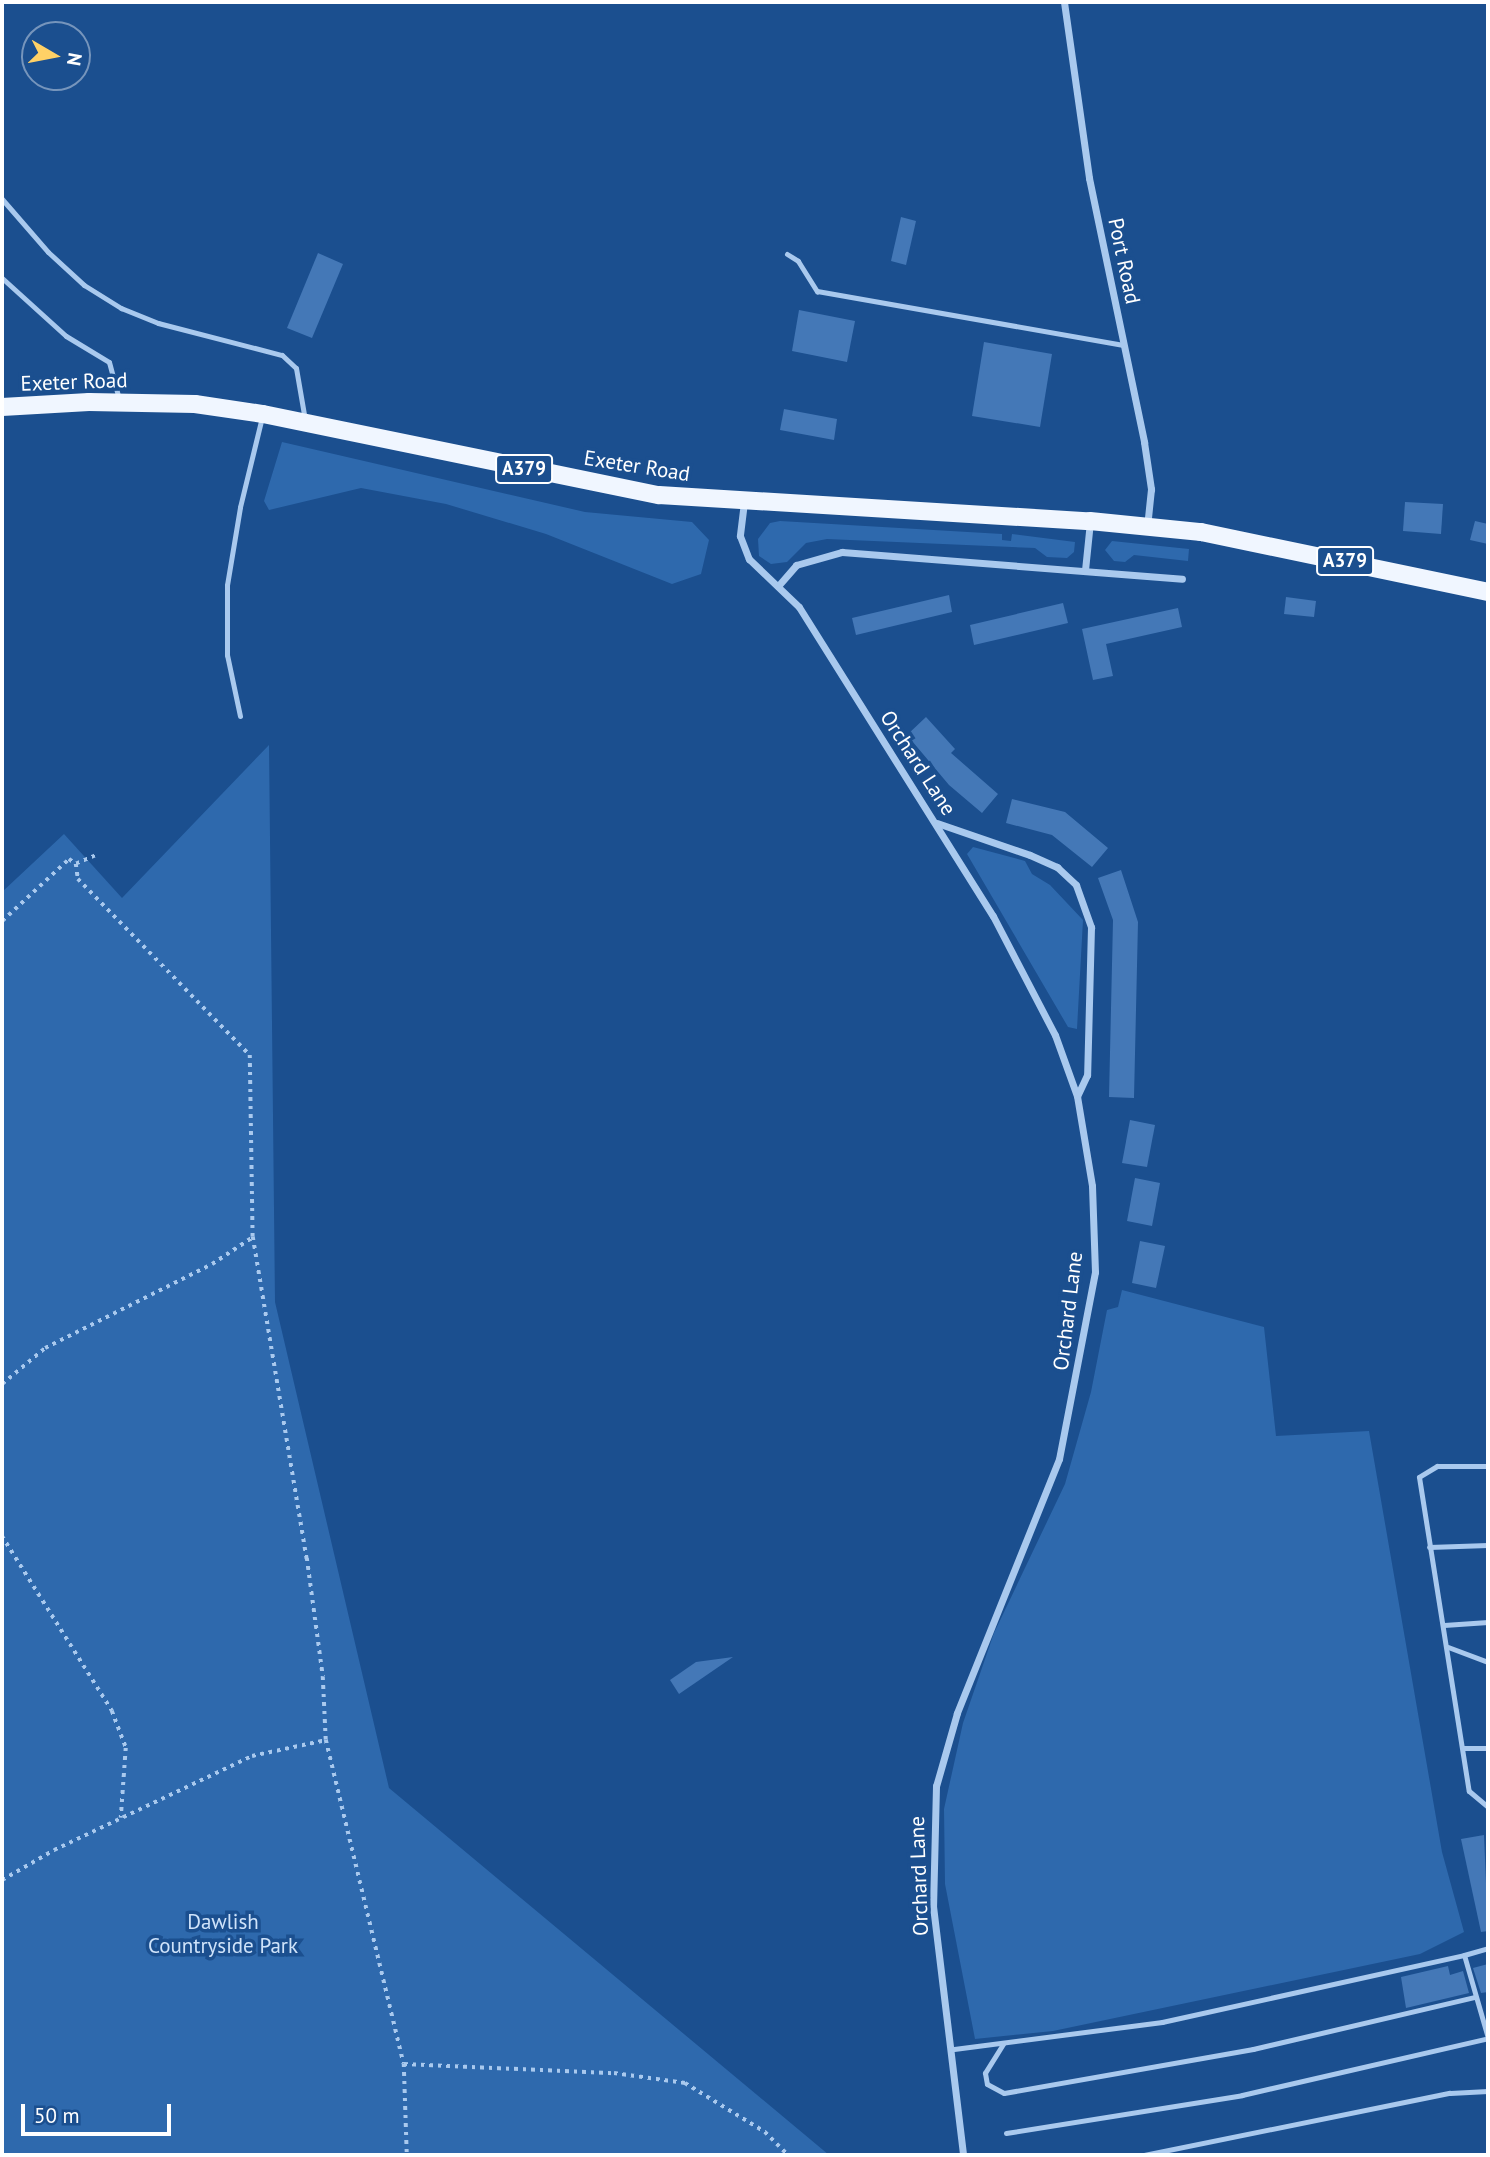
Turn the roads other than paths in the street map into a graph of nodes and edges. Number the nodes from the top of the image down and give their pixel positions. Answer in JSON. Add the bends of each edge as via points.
{"nodes":[{"id":1,"x":1064,"y":2,"type":"edge"},
{"id":2,"x":2,"y":199,"type":"edge"},
{"id":3,"x":787,"y":254,"type":"dead end"},
{"id":4,"x":2,"y":278,"type":"edge"},
{"id":5,"x":1123,"y":345,"type":"junction"},
{"id":6,"x":119,"y":402,"type":"junction"},
{"id":7,"x":2,"y":407,"type":"edge"},
{"id":8,"x":263,"y":414,"type":"junction"},
{"id":9,"x":306,"y":423,"type":"junction"},
{"id":10,"x":744,"y":502,"type":"junction"},
{"id":11,"x":1090,"y":521,"type":"junction"},
{"id":12,"x":1146,"y":526,"type":"junction"},
{"id":13,"x":1086,"y":570,"type":"junction"},
{"id":14,"x":1182,"y":579,"type":"dead end"},
{"id":15,"x":778,"y":586,"type":"junction"},
{"id":16,"x":1488,"y":592,"type":"edge"},
{"id":17,"x":240,"y":716,"type":"dead end"},
{"id":18,"x":936,"y":822,"type":"junction"},
{"id":19,"x":1077,"y":1096,"type":"junction"},
{"id":20,"x":1488,"y":1466,"type":"edge"},
{"id":21,"x":1488,"y":1545,"type":"edge"},
{"id":22,"x":1429,"y":1547,"type":"junction"},
{"id":23,"x":1488,"y":1622,"type":"edge"},
{"id":24,"x":1444,"y":1625,"type":"junction"},
{"id":25,"x":1448,"y":1647,"type":"junction"},
{"id":26,"x":1488,"y":1662,"type":"edge"},
{"id":27,"x":1463,"y":1748,"type":"junction"},
{"id":28,"x":1488,"y":1748,"type":"edge"},
{"id":29,"x":1488,"y":1807,"type":"edge"},
{"id":30,"x":1488,"y":1948,"type":"edge"},
{"id":31,"x":1464,"y":1955,"type":"junction"},
{"id":32,"x":1474,"y":1997,"type":"junction"},
{"id":33,"x":1488,"y":2038,"type":"edge"},
{"id":34,"x":1003,"y":2044,"type":"junction"},
{"id":35,"x":954,"y":2049,"type":"junction"},
{"id":36,"x":1488,"y":2091,"type":"edge"},
{"id":37,"x":1006,"y":2133,"type":"dead end"},
{"id":38,"x":963,"y":2155,"type":"edge"},
{"id":39,"x":1144,"y":2155,"type":"edge"}],
"edges":[{"from":1,"to":5,"type":"street","name":"Port Road","via":[[1089,178]]},
{"from":2,"to":9,"type":"lane","via":[[57,260],[121,308],[159,323],[282,355],[296,368]]},
{"from":3,"to":5,"type":"lane","via":[[798,261],[817,291]]},
{"from":4,"to":6,"type":"lane","via":[[66,336],[109,362]]},
{"from":5,"to":12,"type":"street","name":"Port Road","via":[[1151,489]]},
{"from":6,"to":7,"type":"main road","name":"Exeter Road","number":"A379"},
{"from":6,"to":8,"type":"main road","name":"Exeter Road","number":"A379","via":[[195,404]]},
{"from":8,"to":9,"type":"main road","name":"Exeter Road","number":"A379"},
{"from":8,"to":17,"type":"lane","via":[[227,585],[227,655]]},
{"from":9,"to":10,"type":"main road","name":"Exeter Road","number":"A379","via":[[598,485]]},
{"from":10,"to":11,"type":"main road","name":"Exeter Road","number":"A379"},
{"from":10,"to":15,"type":"street","name":"Orchard Lane","via":[[743,548]]},
{"from":11,"to":12,"type":"main road","name":"Exeter Road","number":"A379"},
{"from":11,"to":13,"type":"street"},
{"from":12,"to":16,"type":"main road","number":"A379","via":[[1214,534]]},
{"from":13,"to":14,"type":"street"},
{"from":13,"to":15,"type":"street","via":[[842,552],[796,565]]},
{"from":15,"to":18,"type":"street","name":"Orchard Lane","via":[[799,607]]},
{"from":18,"to":19,"type":"street","name":"Orchard Lane","via":[[993,916],[1055,1035]]},
{"from":18,"to":19,"type":"street","via":[[1030,855],[1056,867],[1076,885],[1091,927],[1087,1075]]},
{"from":19,"to":35,"type":"street","name":"Orchard Lane","via":[[1093,1186],[1095,1272],[1078,1377],[1059,1459],[957,1713],[936,1786],[933,1906]]},
{"from":20,"to":22,"type":"lane","via":[[1437,1466],[1419,1477]]},
{"from":21,"to":22,"type":"lane"},
{"from":22,"to":24,"type":"lane"},
{"from":23,"to":24,"type":"lane"},
{"from":24,"to":25,"type":"lane"},
{"from":25,"to":26,"type":"lane"},
{"from":25,"to":27,"type":"lane"},
{"from":27,"to":28,"type":"lane"},
{"from":27,"to":29,"type":"lane","via":[[1469,1791]]},
{"from":30,"to":31,"type":"lane"},
{"from":31,"to":32,"type":"lane"},
{"from":31,"to":34,"type":"lane","via":[[1162,2022]]},
{"from":32,"to":33,"type":"lane"},
{"from":32,"to":34,"type":"lane","via":[[1253,2049],[1004,2093],[987,2084],[985,2073]]},
{"from":33,"to":37,"type":"lane","via":[[1242,2095]]},
{"from":34,"to":35,"type":"lane"},
{"from":35,"to":38,"type":"street","name":"Orchard Lane"},
{"from":36,"to":39,"type":"lane","via":[[1450,2093]]}]}
